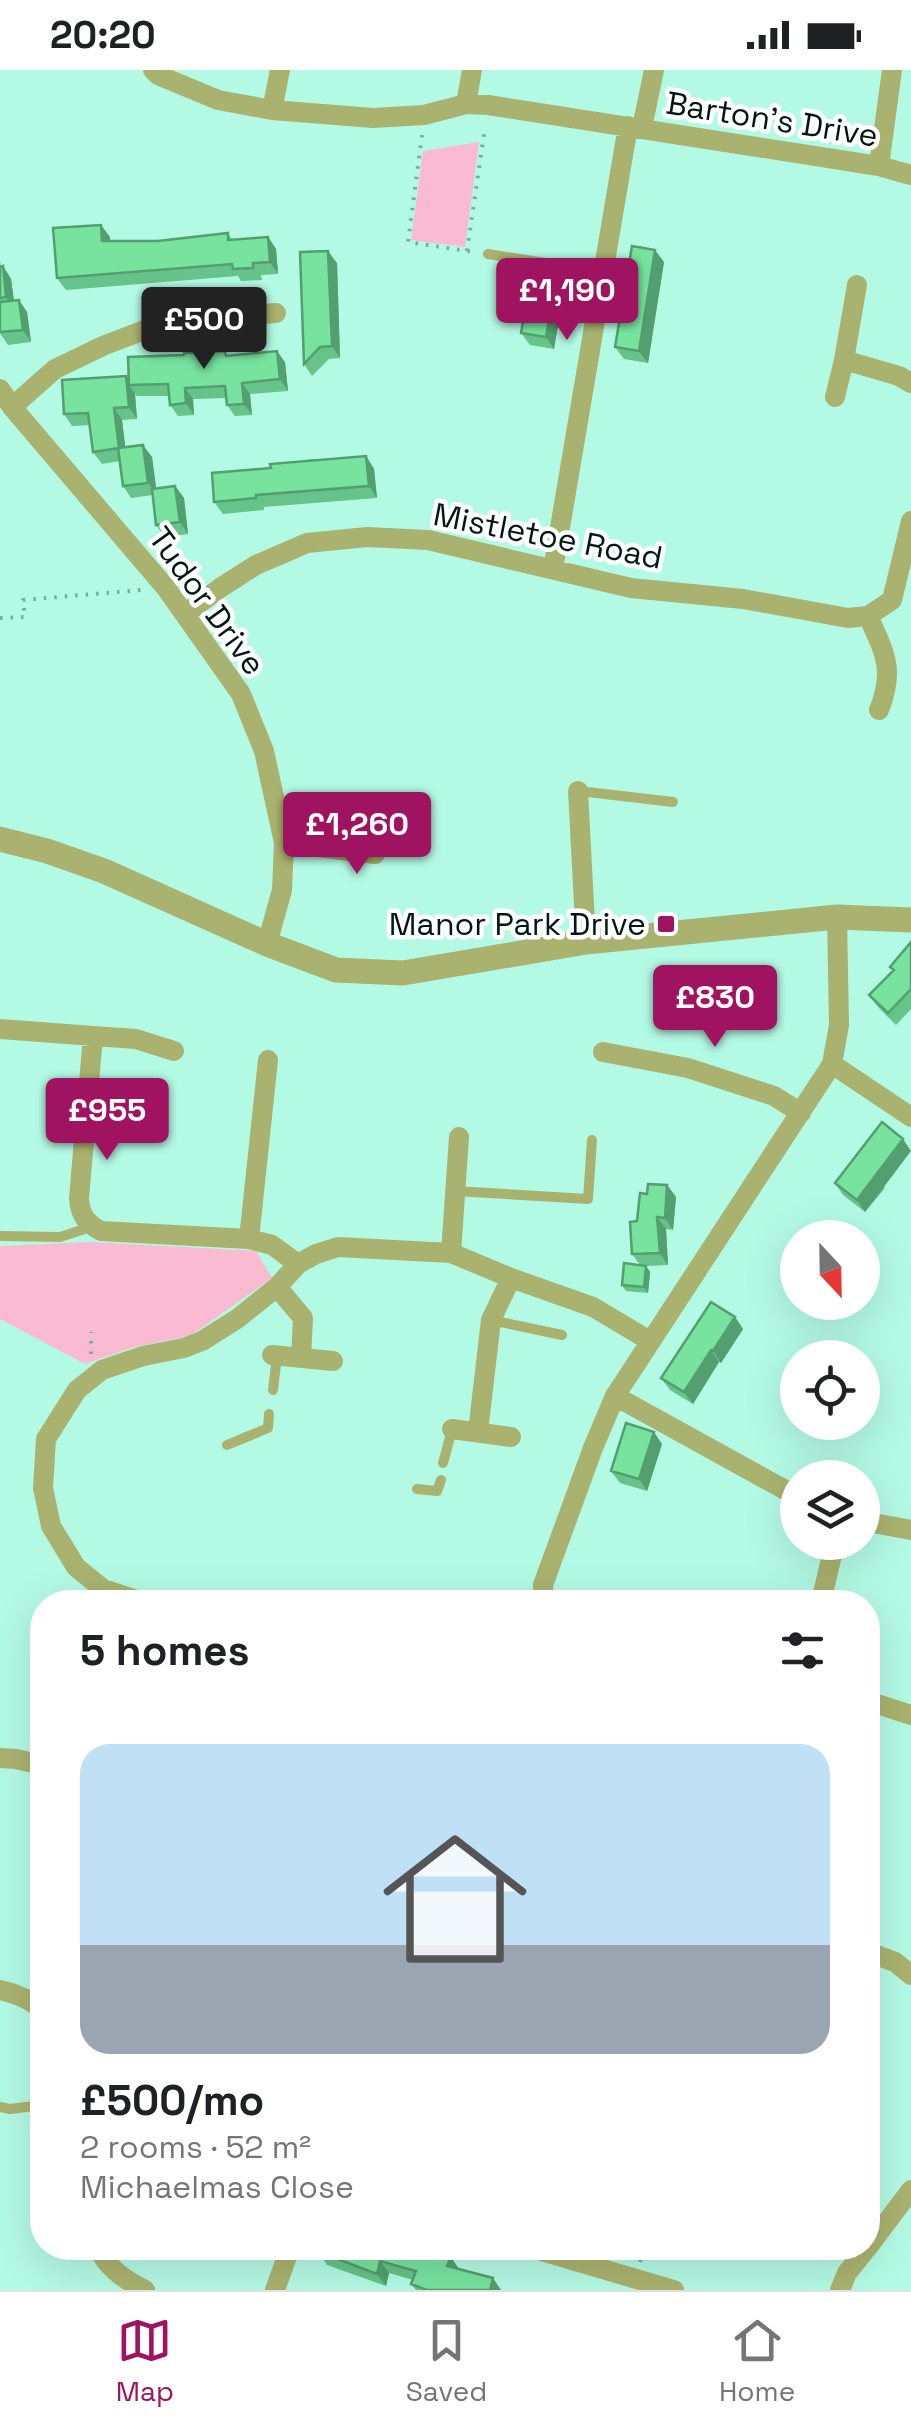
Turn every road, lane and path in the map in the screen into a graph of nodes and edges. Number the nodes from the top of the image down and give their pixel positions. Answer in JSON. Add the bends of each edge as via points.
{"nodes":[{"id":1,"x":153,"y":70,"type":"edge"},
{"id":2,"x":280,"y":70,"type":"edge"},
{"id":3,"x":472,"y":70,"type":"edge"},
{"id":4,"x":654,"y":70,"type":"edge"},
{"id":5,"x":892,"y":70,"type":"edge"},
{"id":6,"x":477,"y":104,"type":"junction"},
{"id":7,"x":272,"y":110,"type":"junction"},
{"id":8,"x":424,"y":115,"type":"junction"},
{"id":9,"x":635,"y":127,"type":"junction"},
{"id":10,"x":878,"y":166,"type":"junction"},
{"id":11,"x":911,"y":175,"type":"edge"},
{"id":12,"x":467,"y":250,"type":"junction"},
{"id":13,"x":488,"y":254,"type":"joint"},
{"id":14,"x":604,"y":272,"type":"junction"},
{"id":15,"x":857,"y":285,"type":"dead end"},
{"id":16,"x":276,"y":314,"type":"dead end"},
{"id":17,"x":844,"y":360,"type":"junction"},
{"id":18,"x":911,"y":383,"type":"edge"},
{"id":19,"x":6,"y":398,"type":"edge"},
{"id":20,"x":834,"y":398,"type":"dead end"},
{"id":21,"x":911,"y":521,"type":"edge"},
{"id":22,"x":553,"y":569,"type":"junction"},
{"id":23,"x":166,"y":588,"type":"junction"},
{"id":24,"x":185,"y":614,"type":"junction"},
{"id":25,"x":868,"y":616,"type":"junction"},
{"id":26,"x":0,"y":618,"type":"edge"},
{"id":27,"x":879,"y":710,"type":"dead end"},
{"id":28,"x":578,"y":791,"type":"joint"},
{"id":29,"x":674,"y":802,"type":"dead end"},
{"id":30,"x":380,"y":831,"type":"dead end"},
{"id":31,"x":0,"y":839,"type":"edge"},
{"id":32,"x":284,"y":843,"type":"junction"},
{"id":33,"x":836,"y":917,"type":"junction"},
{"id":34,"x":911,"y":920,"type":"edge"},
{"id":35,"x":586,"y":942,"type":"junction"},
{"id":36,"x":268,"y":944,"type":"junction"},
{"id":37,"x":0,"y":1029,"type":"edge"},
{"id":38,"x":94,"y":1036,"type":"junction"},
{"id":39,"x":174,"y":1051,"type":"dead end"},
{"id":40,"x":603,"y":1052,"type":"dead end"},
{"id":41,"x":268,"y":1060,"type":"dead end"},
{"id":42,"x":832,"y":1064,"type":"junction"},
{"id":43,"x":801,"y":1113,"type":"junction"},
{"id":44,"x":911,"y":1117,"type":"edge"},
{"id":45,"x":459,"y":1137,"type":"dead end"},
{"id":46,"x":592,"y":1140,"type":"dead end"},
{"id":47,"x":456,"y":1190,"type":"junction"},
{"id":48,"x":92,"y":1226,"type":"junction"},
{"id":49,"x":0,"y":1236,"type":"edge"},
{"id":50,"x":249,"y":1240,"type":"junction"},
{"id":51,"x":451,"y":1253,"type":"junction"},
{"id":52,"x":298,"y":1264,"type":"junction"},
{"id":53,"x":511,"y":1278,"type":"junction"},
{"id":54,"x":277,"y":1288,"type":"junction"},
{"id":55,"x":492,"y":1320,"type":"junction"},
{"id":56,"x":562,"y":1335,"type":"dead end"},
{"id":57,"x":650,"y":1342,"type":"junction"},
{"id":58,"x":274,"y":1355,"type":"joint"},
{"id":59,"x":302,"y":1358,"type":"junction"},
{"id":60,"x":332,"y":1361,"type":"dead end"},
{"id":61,"x":273,"y":1390,"type":"dead end"},
{"id":62,"x":616,"y":1396,"type":"junction"},
{"id":63,"x":269,"y":1414,"type":"dead end"},
{"id":64,"x":452,"y":1429,"type":"joint"},
{"id":65,"x":478,"y":1432,"type":"junction"},
{"id":66,"x":511,"y":1436,"type":"dead end"},
{"id":67,"x":227,"y":1445,"type":"dead end"},
{"id":68,"x":443,"y":1462,"type":"dead end"},
{"id":69,"x":441,"y":1480,"type":"dead end"},
{"id":70,"x":780,"y":1487,"type":"edge"},
{"id":71,"x":416,"y":1489,"type":"dead end"},
{"id":72,"x":880,"y":1524,"type":"edge"},
{"id":73,"x":911,"y":1530,"type":"edge"},
{"id":74,"x":831,"y":1560,"type":"edge"},
{"id":75,"x":109,"y":1590,"type":"edge"},
{"id":76,"x":543,"y":1590,"type":"edge"},
{"id":77,"x":825,"y":1590,"type":"edge"},
{"id":78,"x":880,"y":1704,"type":"edge"},
{"id":79,"x":911,"y":1715,"type":"edge"},
{"id":80,"x":0,"y":1758,"type":"edge"},
{"id":81,"x":30,"y":1761,"type":"edge"},
{"id":82,"x":880,"y":1956,"type":"edge"},
{"id":83,"x":911,"y":1975,"type":"edge"},
{"id":84,"x":0,"y":1990,"type":"edge"},
{"id":85,"x":30,"y":2002,"type":"edge"},
{"id":86,"x":30,"y":2106,"type":"edge"},
{"id":87,"x":0,"y":2107,"type":"edge"},
{"id":88,"x":911,"y":2190,"type":"edge"},
{"id":89,"x":880,"y":2230,"type":"edge"},
{"id":90,"x":106,"y":2260,"type":"edge"},
{"id":91,"x":286,"y":2260,"type":"edge"},
{"id":92,"x":573,"y":2260,"type":"edge"},
{"id":93,"x":857,"y":2260,"type":"edge"},
{"id":94,"x":144,"y":2290,"type":"edge"},
{"id":95,"x":275,"y":2290,"type":"edge"},
{"id":96,"x":674,"y":2290,"type":"edge"},
{"id":97,"x":840,"y":2290,"type":"edge"}],
"edges":[{"from":1,"to":7,"type":"street","name":"Barton's Drive","via":[[218,100]]},
{"from":2,"to":7,"type":"street"},
{"from":3,"to":6,"type":"street"},
{"from":4,"to":9,"type":"street"},
{"from":5,"to":10,"type":"street"},
{"from":6,"to":8,"type":"street","name":"Barton's Drive"},
{"from":6,"to":9,"type":"street","name":"Barton's Drive"},
{"from":6,"to":12,"type":"path"},
{"from":7,"to":8,"type":"street","name":"Barton's Drive"},
{"from":8,"to":12,"type":"path","via":[[408,242]]},
{"from":9,"to":10,"type":"street","name":"Barton's Drive"},
{"from":9,"to":14,"type":"street"},
{"from":10,"to":11,"type":"street","name":"Barton's Drive"},
{"from":12,"to":13,"type":"path"},
{"from":13,"to":14,"type":"lane"},
{"from":14,"to":22,"type":"street"},
{"from":15,"to":17,"type":"street"},
{"from":16,"to":19,"type":"street","via":[[150,328]]},
{"from":17,"to":18,"type":"street"},
{"from":17,"to":20,"type":"street"},
{"from":19,"to":23,"type":"street","name":"Tudor Drive"},
{"from":21,"to":25,"type":"street","via":[[892,600]]},
{"from":22,"to":24,"type":"street","name":"Mistletoe Road","via":[[428,540],[306,543],[256,565]]},
{"from":22,"to":25,"type":"street","name":"Mistletoe Road","via":[[631,588]]},
{"from":23,"to":24,"type":"street","name":"Tudor Drive"},
{"from":23,"to":26,"type":"path","via":[[23,600],[25,617]]},
{"from":24,"to":32,"type":"street","name":"Tudor Drive","via":[[240,694],[264,751]]},
{"from":25,"to":27,"type":"street","via":[[887,656],[887,691]]},
{"from":28,"to":29,"type":"lane"},
{"from":28,"to":35,"type":"street"},
{"from":30,"to":32,"type":"street","via":[[375,854]]},
{"from":31,"to":36,"type":"street","via":[[104,871]]},
{"from":32,"to":36,"type":"street","name":"Tudor Drive","via":[[282,890]]},
{"from":33,"to":34,"type":"street"},
{"from":33,"to":35,"type":"street"},
{"from":33,"to":42,"type":"street","via":[[839,1026]]},
{"from":35,"to":36,"type":"street","via":[[403,973],[336,970]]},
{"from":37,"to":38,"type":"street"},
{"from":38,"to":39,"type":"street"},
{"from":38,"to":48,"type":"street","via":[[79,1198]]},
{"from":40,"to":43,"type":"street","via":[[688,1068],[774,1096]]},
{"from":41,"to":50,"type":"street"},
{"from":42,"to":43,"type":"street"},
{"from":42,"to":44,"type":"street"},
{"from":43,"to":57,"type":"street"},
{"from":45,"to":47,"type":"street"},
{"from":46,"to":47,"type":"lane","via":[[588,1199]]},
{"from":47,"to":51,"type":"street"},
{"from":48,"to":49,"type":"lane","via":[[60,1237]]},
{"from":48,"to":50,"type":"street"},
{"from":50,"to":52,"type":"street"},
{"from":51,"to":52,"type":"street","via":[[338,1247]]},
{"from":51,"to":53,"type":"street"},
{"from":52,"to":54,"type":"street"},
{"from":53,"to":55,"type":"street"},
{"from":53,"to":57,"type":"street","via":[[593,1308]]},
{"from":54,"to":59,"type":"street","via":[[303,1318]]},
{"from":54,"to":75,"type":"street","via":[[202,1342],[102,1370],[77,1390],[46,1439],[42,1488],[51,1526],[76,1567]]},
{"from":55,"to":56,"type":"lane"},
{"from":55,"to":65,"type":"street"},
{"from":57,"to":62,"type":"street"},
{"from":58,"to":59,"type":"street"},
{"from":58,"to":61,"type":"lane"},
{"from":59,"to":60,"type":"street"},
{"from":62,"to":70,"type":"street"},
{"from":62,"to":76,"type":"street"},
{"from":63,"to":67,"type":"lane","via":[[268,1428]]},
{"from":64,"to":65,"type":"street"},
{"from":64,"to":68,"type":"lane"},
{"from":65,"to":66,"type":"street"},
{"from":69,"to":71,"type":"lane","via":[[437,1490]]},
{"from":72,"to":73,"type":"street"},
{"from":74,"to":77,"type":"street"},
{"from":78,"to":79,"type":"street"},
{"from":80,"to":81,"type":"street"},
{"from":82,"to":83,"type":"street"},
{"from":84,"to":85,"type":"street"},
{"from":86,"to":87,"type":"lane"},
{"from":88,"to":89,"type":"street"},
{"from":90,"to":94,"type":"street"},
{"from":91,"to":95,"type":"street"},
{"from":92,"to":96,"type":"street"},
{"from":93,"to":97,"type":"street"}]}
